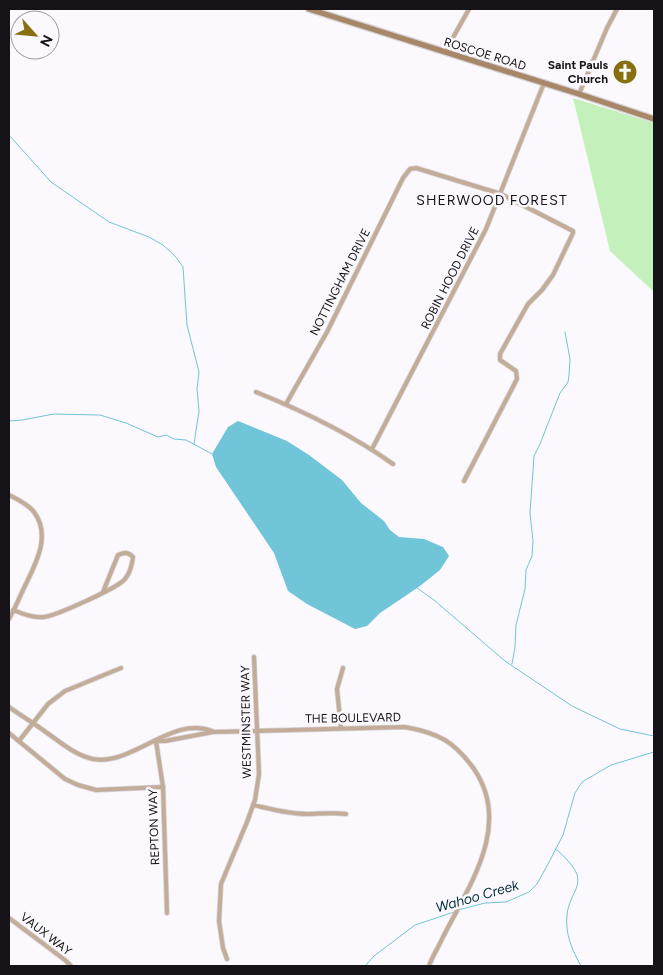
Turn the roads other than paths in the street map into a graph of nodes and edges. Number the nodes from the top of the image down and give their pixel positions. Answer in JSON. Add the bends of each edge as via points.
{"nodes":[{"id":1,"x":309,"y":9,"type":"edge"},
{"id":2,"x":469,"y":9,"type":"edge"},
{"id":3,"x":616,"y":9,"type":"edge"},
{"id":4,"x":446,"y":52,"type":"junction"},
{"id":5,"x":544,"y":83,"type":"junction"},
{"id":6,"x":579,"y":94,"type":"junction"},
{"id":7,"x":654,"y":119,"type":"edge"},
{"id":8,"x":501,"y":194,"type":"junction"},
{"id":9,"x":256,"y":392,"type":"dead end"},
{"id":10,"x":286,"y":404,"type":"junction"},
{"id":11,"x":372,"y":449,"type":"junction"},
{"id":12,"x":393,"y":464,"type":"dead end"},
{"id":13,"x":464,"y":481,"type":"dead end"},
{"id":14,"x":9,"y":494,"type":"edge"},
{"id":15,"x":103,"y":592,"type":"junction"},
{"id":16,"x":14,"y":610,"type":"junction"},
{"id":17,"x":9,"y":619,"type":"edge"},
{"id":18,"x":254,"y":657,"type":"dead end"},
{"id":19,"x":121,"y":668,"type":"dead end"},
{"id":20,"x":342,"y":668,"type":"dead end"},
{"id":21,"x":9,"y":707,"type":"edge"},
{"id":22,"x":33,"y":723,"type":"junction"},
{"id":23,"x":341,"y":728,"type":"junction"},
{"id":24,"x":258,"y":731,"type":"junction"},
{"id":25,"x":9,"y":733,"type":"edge"},
{"id":26,"x":156,"y":740,"type":"junction"},
{"id":27,"x":19,"y":741,"type":"junction"},
{"id":28,"x":163,"y":786,"type":"junction"},
{"id":29,"x":253,"y":805,"type":"junction"},
{"id":30,"x":346,"y":814,"type":"dead end"},
{"id":31,"x":167,"y":913,"type":"dead end"},
{"id":32,"x":9,"y":918,"type":"edge"},
{"id":33,"x":227,"y":959,"type":"dead end"},
{"id":34,"x":71,"y":966,"type":"edge"},
{"id":35,"x":429,"y":966,"type":"edge"}],
"edges":[{"from":1,"to":4,"type":"main road","name":"ROSCOE ROAD"},
{"from":2,"to":4,"type":"street"},
{"from":3,"to":6,"type":"street"},
{"from":4,"to":5,"type":"main road","name":"ROSCOE ROAD"},
{"from":5,"to":6,"type":"main road","name":"ROSCOE ROAD"},
{"from":5,"to":8,"type":"street","name":"ROBIN HOOD DRIVE"},
{"from":6,"to":7,"type":"main road","name":"ROSCOE ROAD"},
{"from":8,"to":10,"type":"street","name":"NOTTINGHAM DRIVE","via":[[416,168],[410,169]]},
{"from":8,"to":11,"type":"street","name":"ROBIN HOOD DRIVE","via":[[450,301]]},
{"from":8,"to":13,"type":"street","via":[[573,230],[573,233],[553,275],[528,304],[500,354],[500,360],[516,371],[517,379]]},
{"from":9,"to":10,"type":"street"},
{"from":10,"to":11,"type":"street"},
{"from":11,"to":12,"type":"street"},
{"from":14,"to":16,"type":"street","via":[[34,511],[42,534],[38,559]]},
{"from":15,"to":15,"type":"street","via":[[126,578],[133,557],[129,553],[118,555]]},
{"from":15,"to":16,"type":"street","via":[[45,617],[34,618]]},
{"from":16,"to":17,"type":"street"},
{"from":18,"to":24,"type":"street","name":"WESTMINSTER WAY"},
{"from":19,"to":22,"type":"street","via":[[65,691],[48,704]]},
{"from":20,"to":23,"type":"street","via":[[337,689]]},
{"from":21,"to":22,"type":"street","name":"THE BOULEVARD"},
{"from":22,"to":26,"type":"street","name":"THE BOULEVARD","via":[[80,755],[95,759],[120,756]]},
{"from":22,"to":27,"type":"street"},
{"from":23,"to":24,"type":"street","name":"THE BOULEVARD"},
{"from":23,"to":35,"type":"street","name":"THE BOULEVARD","via":[[405,727],[423,730],[444,739],[463,754],[480,778],[488,801],[489,826],[482,860]]},
{"from":24,"to":26,"type":"street","name":"THE BOULEVARD","via":[[213,732]]},
{"from":24,"to":29,"type":"street","name":"WESTMINSTER WAY","via":[[259,774]]},
{"from":25,"to":27,"type":"street"},
{"from":26,"to":28,"type":"street","name":"REPTON WAY"},
{"from":27,"to":28,"type":"street","via":[[65,779],[78,785],[96,790]]},
{"from":28,"to":31,"type":"street","name":"REPTON WAY"},
{"from":29,"to":30,"type":"street","via":[[284,813]]},
{"from":29,"to":33,"type":"street","name":"WESTMINSTER WAY","via":[[221,884],[219,921]]},
{"from":32,"to":34,"type":"street","name":"VAUX WAY"}]}
